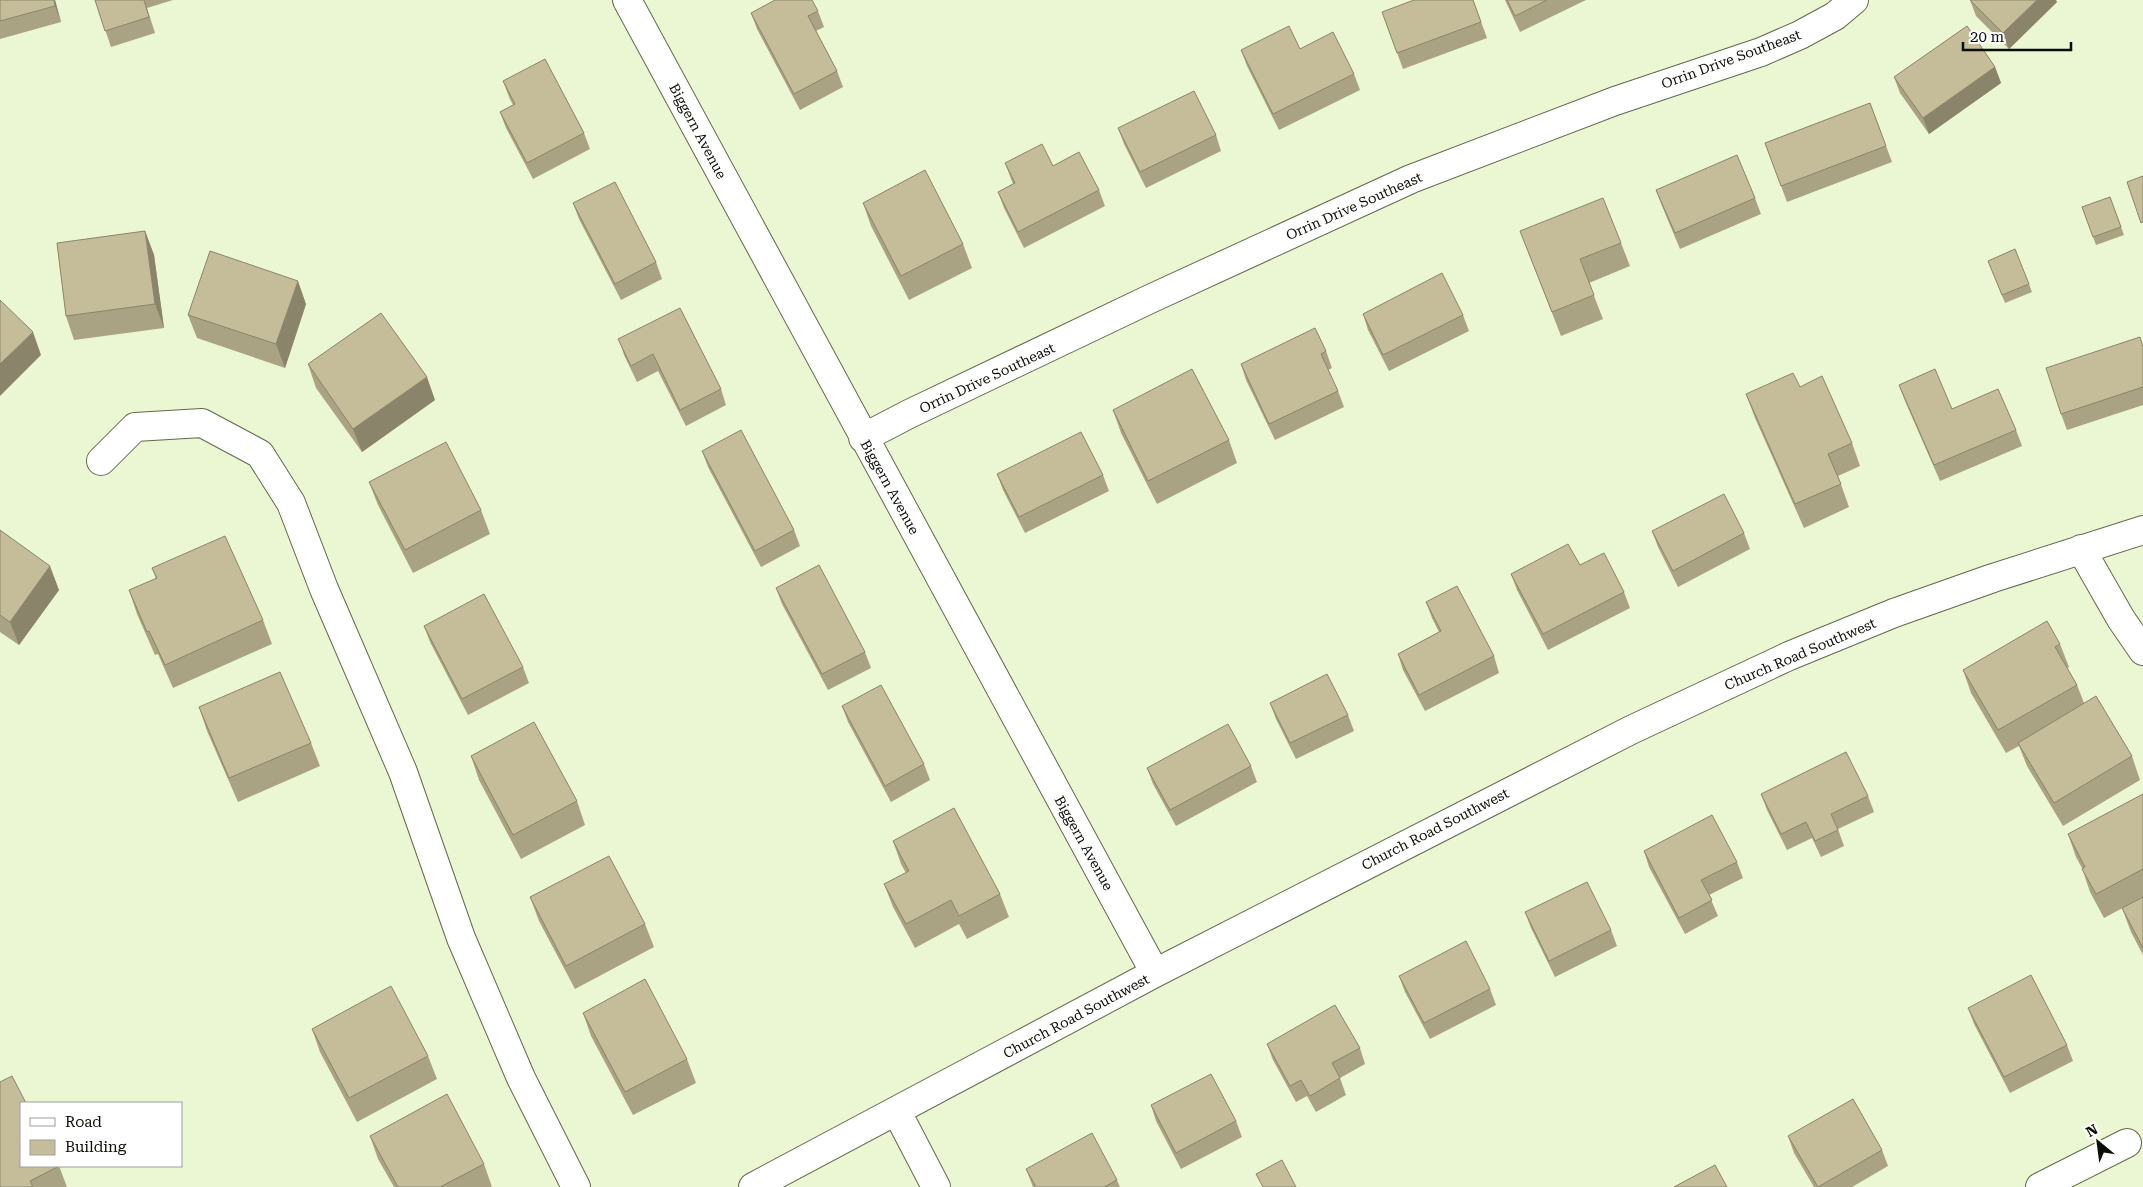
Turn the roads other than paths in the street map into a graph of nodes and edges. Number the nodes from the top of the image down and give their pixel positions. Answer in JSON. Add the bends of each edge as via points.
{"nodes":[{"id":1,"x":627,"y":0,"type":"edge"},
{"id":2,"x":1854,"y":0,"type":"edge"},
{"id":3,"x":863,"y":438,"type":"junction"},
{"id":4,"x":101,"y":461,"type":"dead end"},
{"id":5,"x":2143,"y":530,"type":"edge"},
{"id":6,"x":2081,"y":549,"type":"junction"},
{"id":7,"x":2143,"y":651,"type":"edge"},
{"id":8,"x":1155,"y":973,"type":"junction"},
{"id":9,"x":897,"y":1112,"type":"junction"},
{"id":10,"x":2126,"y":1143,"type":"dead end"},
{"id":11,"x":576,"y":1187,"type":"edge"},
{"id":12,"x":753,"y":1187,"type":"edge"},
{"id":13,"x":936,"y":1187,"type":"edge"},
{"id":14,"x":2040,"y":1187,"type":"edge"}],
"edges":[{"from":1,"to":3,"type":"street","name":"Biggern Avenue"},
{"from":2,"to":3,"type":"street","name":"Orrin Drive Southeast","via":[[1835,16],[1761,52],[1615,101],[1411,179],[1150,299]]},
{"from":3,"to":8,"type":"street","name":"Biggern Avenue"},
{"from":4,"to":11,"type":"street","via":[[135,427],[202,423],[260,454],[291,503],[324,589],[403,772],[461,938],[521,1078]]},
{"from":5,"to":6,"type":"street","name":"Church Road Southwest"},
{"from":6,"to":7,"type":"street"},
{"from":6,"to":8,"type":"street","name":"Church Road Southwest","via":[[1894,613],[1780,660],[1623,734]]},
{"from":8,"to":9,"type":"street","name":"Church Road Southwest"},
{"from":9,"to":12,"type":"street","name":"Church Road Southwest"},
{"from":9,"to":13,"type":"street"},
{"from":10,"to":14,"type":"street"}]}
